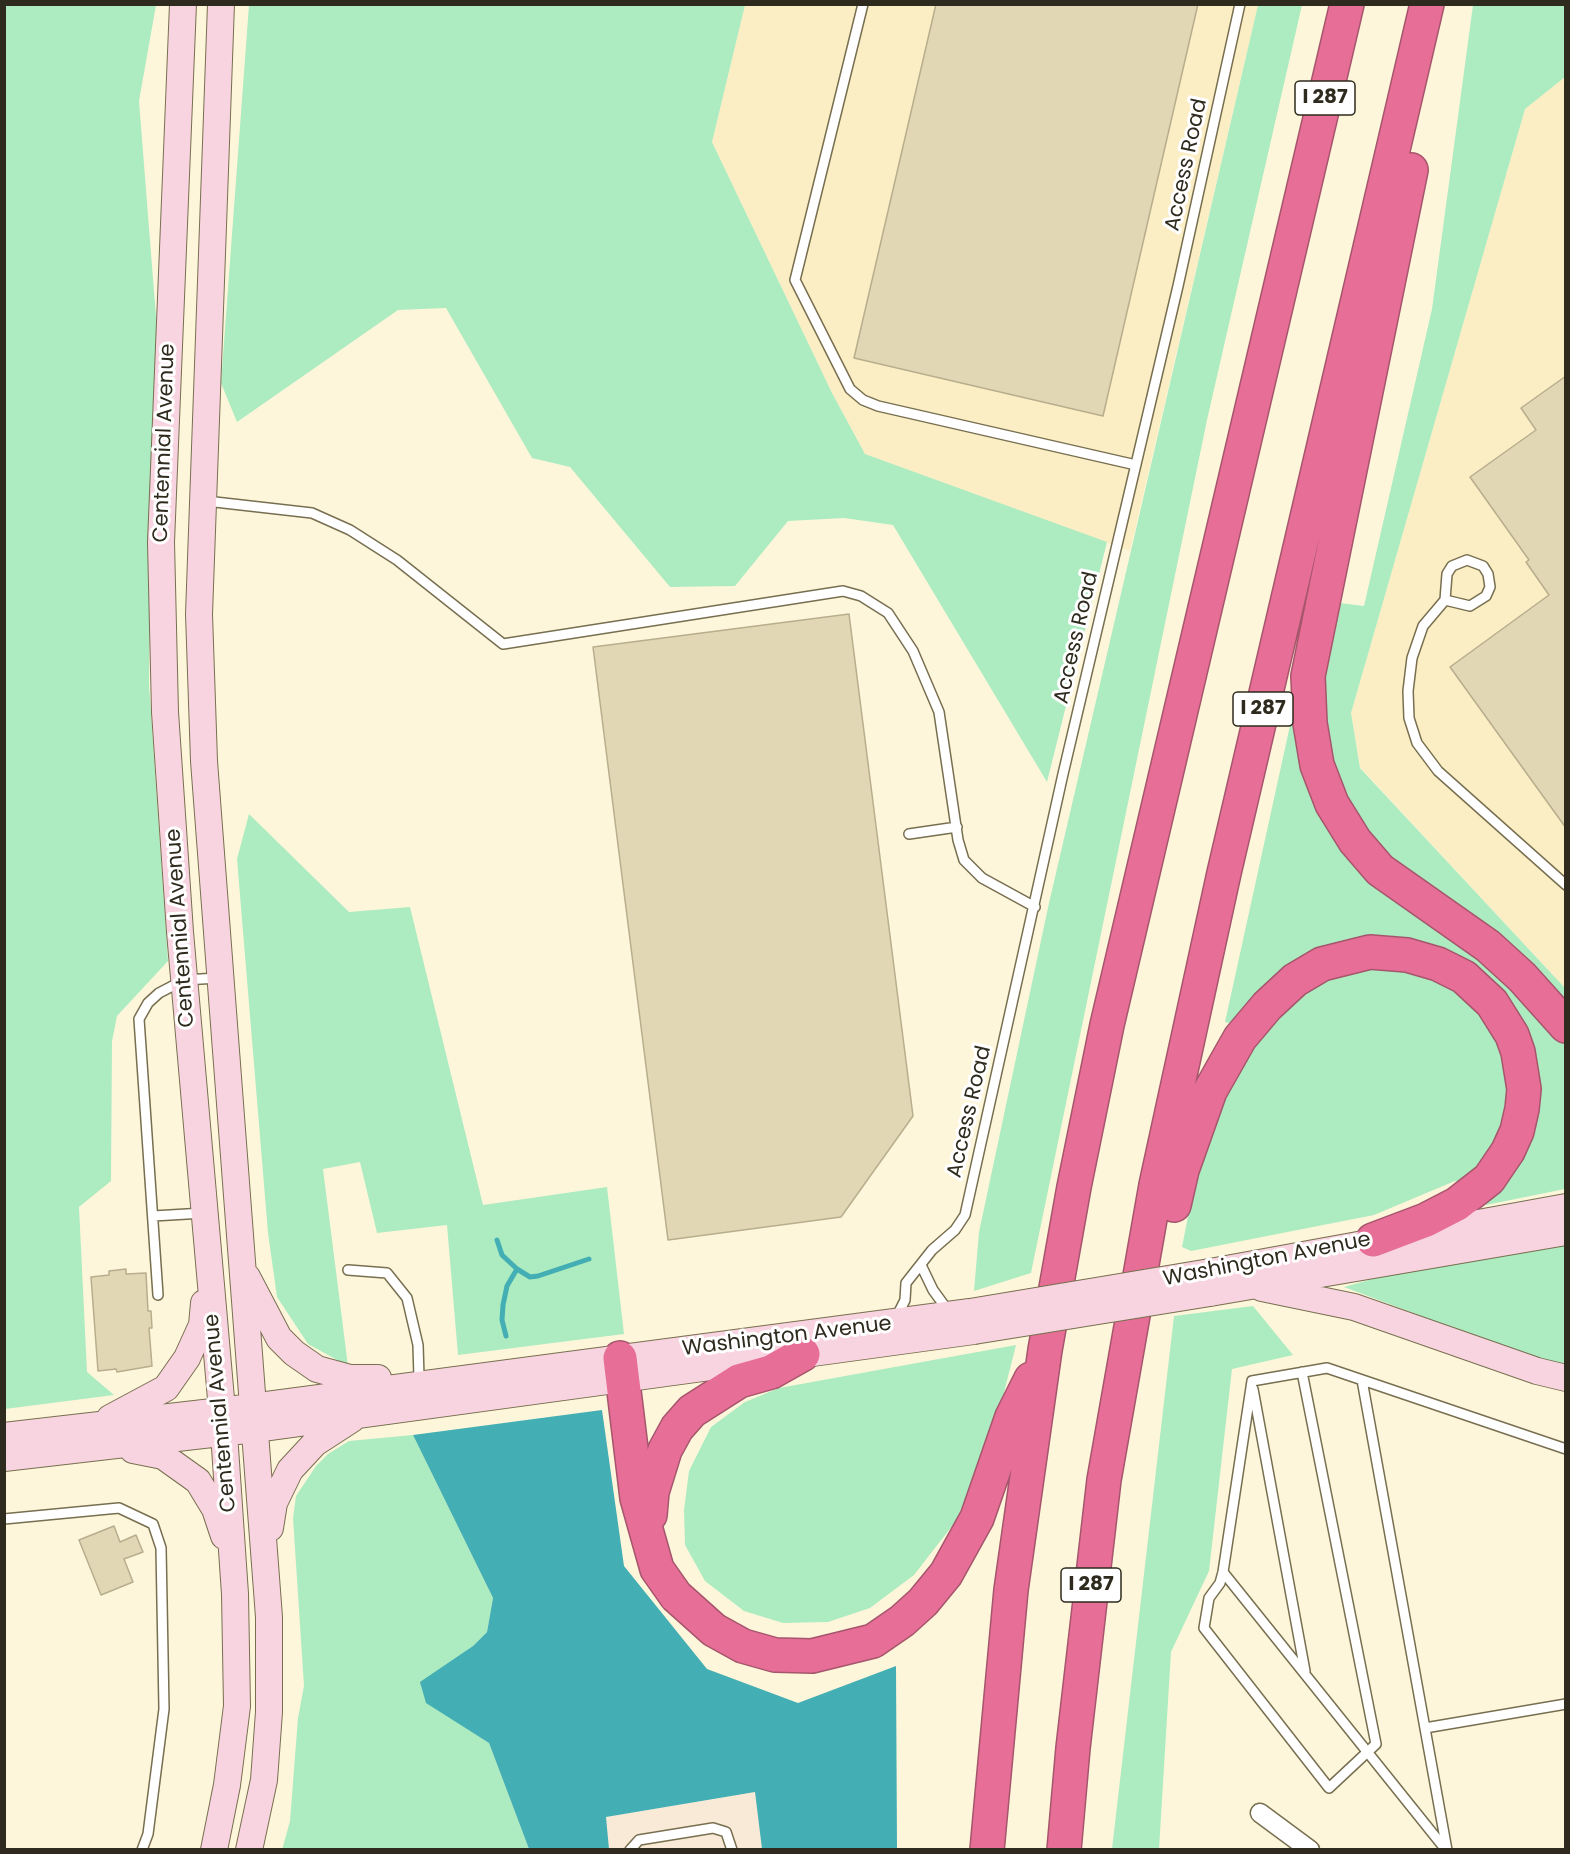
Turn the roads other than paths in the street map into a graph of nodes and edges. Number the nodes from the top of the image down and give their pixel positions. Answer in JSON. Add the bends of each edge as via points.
{"nodes":[{"id":1,"x":183,"y":4,"type":"edge"},
{"id":2,"x":221,"y":4,"type":"edge"},
{"id":3,"x":863,"y":4,"type":"edge"},
{"id":4,"x":1240,"y":4,"type":"edge"},
{"id":5,"x":1347,"y":4,"type":"edge"},
{"id":6,"x":1427,"y":4,"type":"edge"},
{"id":7,"x":1405,"y":99,"type":"junction"},
{"id":8,"x":1136,"y":465,"type":"junction"},
{"id":9,"x":202,"y":501,"type":"junction"},
{"id":10,"x":1445,"y":600,"type":"junction"},
{"id":11,"x":957,"y":827,"type":"junction"},
{"id":12,"x":909,"y":834,"type":"dead end"},
{"id":13,"x":1566,"y":885,"type":"edge"},
{"id":14,"x":1035,"y":907,"type":"junction"},
{"id":15,"x":221,"y":977,"type":"junction"},
{"id":16,"x":184,"y":980,"type":"junction"},
{"id":17,"x":1566,"y":1026,"type":"edge"},
{"id":18,"x":1566,"y":1207,"type":"edge"},
{"id":19,"x":204,"y":1213,"type":"junction"},
{"id":20,"x":153,"y":1216,"type":"junction"},
{"id":21,"x":1566,"y":1232,"type":"edge"},
{"id":22,"x":1373,"y":1240,"type":"junction"},
{"id":23,"x":207,"y":1249,"type":"junction"},
{"id":24,"x":921,"y":1265,"type":"junction"},
{"id":25,"x":243,"y":1268,"type":"junction"},
{"id":26,"x":348,"y":1270,"type":"dead end"},
{"id":27,"x":1210,"y":1282,"type":"junction"},
{"id":28,"x":1244,"y":1285,"type":"junction"},
{"id":29,"x":158,"y":1295,"type":"dead end"},
{"id":30,"x":965,"y":1320,"type":"junction"},
{"id":31,"x":1130,"y":1321,"type":"junction"},
{"id":32,"x":894,"y":1323,"type":"junction"},
{"id":33,"x":1045,"y":1350,"type":"junction"},
{"id":34,"x":803,"y":1354,"type":"junction"},
{"id":35,"x":621,"y":1368,"type":"junction"},
{"id":36,"x":1302,"y":1372,"type":"junction"},
{"id":37,"x":471,"y":1376,"type":"junction"},
{"id":38,"x":419,"y":1377,"type":"junction"},
{"id":39,"x":1566,"y":1378,"type":"edge"},
{"id":40,"x":1362,"y":1380,"type":"junction"},
{"id":41,"x":1252,"y":1381,"type":"junction"},
{"id":42,"x":361,"y":1414,"type":"junction"},
{"id":43,"x":254,"y":1418,"type":"junction"},
{"id":44,"x":223,"y":1422,"type":"junction"},
{"id":45,"x":95,"y":1426,"type":"junction"},
{"id":46,"x":4,"y":1436,"type":"edge"},
{"id":47,"x":112,"y":1446,"type":"junction"},
{"id":48,"x":1566,"y":1449,"type":"edge"},
{"id":49,"x":4,"y":1458,"type":"edge"},
{"id":50,"x":4,"y":1519,"type":"edge"},
{"id":51,"x":648,"y":1534,"type":"junction"},
{"id":52,"x":265,"y":1558,"type":"junction"},
{"id":53,"x":233,"y":1565,"type":"junction"},
{"id":54,"x":1223,"y":1572,"type":"junction"},
{"id":55,"x":1305,"y":1674,"type":"junction"},
{"id":56,"x":1566,"y":1704,"type":"edge"},
{"id":57,"x":1425,"y":1728,"type":"junction"},
{"id":58,"x":1368,"y":1752,"type":"junction"},
{"id":59,"x":1260,"y":1813,"type":"dead end"},
{"id":60,"x":211,"y":1846,"type":"edge"},
{"id":61,"x":142,"y":1850,"type":"edge"},
{"id":62,"x":249,"y":1850,"type":"edge"},
{"id":63,"x":630,"y":1850,"type":"edge"},
{"id":64,"x":732,"y":1850,"type":"edge"},
{"id":65,"x":987,"y":1850,"type":"edge"},
{"id":66,"x":1064,"y":1850,"type":"edge"},
{"id":67,"x":1310,"y":1850,"type":"edge"},
{"id":68,"x":1447,"y":1850,"type":"edge"}],
"edges":[{"from":1,"to":16,"type":"main road","name":"Centennial Avenue","via":[[161,542],[165,712]]},
{"from":2,"to":9,"type":"main road","name":"Centennial Avenue"},
{"from":3,"to":8,"type":"lane","via":[[795,280],[850,389],[878,406]]},
{"from":4,"to":8,"type":"lane","name":"Access Road"},
{"from":5,"to":33,"type":"highway","number":"I 287","via":[[1107,1025]]},
{"from":6,"to":7,"type":"highway","number":"I 287"},
{"from":7,"to":17,"type":"highway","via":[[1416,143],[1308,676],[1317,765],[1332,804],[1355,841],[1380,870],[1488,946],[1522,976]]},
{"from":7,"to":31,"type":"highway","number":"I 287","via":[[1224,873]]},
{"from":8,"to":14,"type":"lane","name":"Access Road"},
{"from":9,"to":11,"type":"lane","via":[[312,513],[350,530],[397,560],[503,645],[843,591],[861,596],[888,613],[913,651],[939,712]]},
{"from":9,"to":15,"type":"main road","name":"Centennial Avenue","via":[[199,614],[204,761]]},
{"from":10,"to":10,"type":"lane","via":[[1447,574],[1452,566],[1467,560],[1483,566],[1490,586],[1486,596],[1470,606]]},
{"from":10,"to":13,"type":"lane","via":[[1423,626],[1412,658],[1409,718],[1417,743],[1438,771]]},
{"from":11,"to":12,"type":"lane"},
{"from":11,"to":14,"type":"lane","via":[[961,851],[972,871]]},
{"from":14,"to":24,"type":"lane","name":"Access Road","via":[[965,1215]]},
{"from":15,"to":16,"type":"lane"},
{"from":15,"to":25,"type":"main road","name":"Centennial Avenue"},
{"from":16,"to":19,"type":"main road","name":"Centennial Avenue"},
{"from":16,"to":20,"type":"lane","via":[[159,993],[139,1019]]},
{"from":18,"to":22,"type":"main road","name":"Washington Avenue"},
{"from":19,"to":20,"type":"lane"},
{"from":19,"to":23,"type":"main road","name":"Centennial Avenue"},
{"from":20,"to":29,"type":"lane"},
{"from":21,"to":28,"type":"main road","name":"Washington Avenue"},
{"from":22,"to":27,"type":"main road","name":"Washington Avenue"},
{"from":22,"to":31,"type":"highway","via":[[1457,1204],[1489,1179],[1517,1131],[1524,1089],[1512,1035],[1478,988],[1438,964],[1407,955],[1370,952],[1322,964],[1295,980],[1240,1038],[1210,1091],[1182,1170],[1162,1256]]},
{"from":23,"to":44,"type":"main road","name":"Centennial Avenue"},
{"from":23,"to":45,"type":"main road","via":[[202,1325],[188,1358],[166,1388]]},
{"from":24,"to":30,"type":"lane","via":[[933,1290]]},
{"from":24,"to":32,"type":"lane","name":"Access Road","via":[[906,1283],[905,1300]]},
{"from":25,"to":38,"type":"main road","via":[[279,1338],[317,1369],[350,1378]]},
{"from":25,"to":43,"type":"main road","name":"Centennial Avenue"},
{"from":26,"to":38,"type":"lane","via":[[387,1273],[407,1298],[418,1345]]},
{"from":27,"to":28,"type":"main road","name":"Washington Avenue"},
{"from":27,"to":30,"type":"main road","name":"Washington Avenue","bridge":true},
{"from":28,"to":39,"type":"main road","via":[[1354,1307]]},
{"from":30,"to":32,"type":"main road","name":"Washington Avenue"},
{"from":30,"to":34,"type":"main road","name":"Washington Avenue"},
{"from":31,"to":66,"type":"highway","number":"I 287","via":[[1104,1480]]},
{"from":32,"to":35,"type":"main road","name":"Washington Avenue"},
{"from":33,"to":51,"type":"highway","via":[[1012,1418],[977,1518],[963,1546],[923,1602],[873,1641],[812,1656],[775,1655],[743,1646],[714,1630],[676,1596],[657,1569]]},
{"from":33,"to":65,"type":"highway","number":"I 287","via":[[1011,1590]]},
{"from":34,"to":35,"type":"main road","name":"Washington Avenue"},
{"from":34,"to":51,"type":"highway","via":[[771,1372],[739,1381],[713,1395],[677,1428],[655,1480]]},
{"from":35,"to":37,"type":"main road","name":"Washington Avenue"},
{"from":35,"to":42,"type":"main road","name":"Washington Avenue"},
{"from":35,"to":51,"type":"highway","via":[[638,1498]]},
{"from":36,"to":40,"type":"lane","via":[[1327,1368]]},
{"from":36,"to":41,"type":"lane"},
{"from":36,"to":58,"type":"lane","via":[[1376,1744]]},
{"from":37,"to":38,"type":"main road"},
{"from":37,"to":43,"type":"main road","name":"Washington Avenue"},
{"from":40,"to":48,"type":"lane"},
{"from":40,"to":57,"type":"lane"},
{"from":41,"to":54,"type":"lane"},
{"from":41,"to":55,"type":"lane"},
{"from":42,"to":43,"type":"main road","name":"Washington Avenue"},
{"from":42,"to":52,"type":"main road","via":[[315,1443],[290,1470],[274,1503]]},
{"from":43,"to":44,"type":"main road","name":"Washington Avenue"},
{"from":43,"to":52,"type":"main road","name":"Centennial Avenue"},
{"from":44,"to":45,"type":"main road","name":"Washington Avenue"},
{"from":44,"to":47,"type":"main road","name":"Washington Avenue"},
{"from":44,"to":53,"type":"main road","name":"Centennial Avenue"},
{"from":45,"to":46,"type":"main road","name":"Washington Avenue"},
{"from":47,"to":49,"type":"main road","name":"Washington Avenue"},
{"from":47,"to":53,"type":"main road","via":[[163,1456],[198,1481],[215,1509]]},
{"from":50,"to":61,"type":"lane","via":[[119,1508],[153,1524],[161,1548],[164,1709],[148,1834]]},
{"from":52,"to":62,"type":"main road","name":"Centennial Avenue","via":[[269,1712],[264,1779]]},
{"from":53,"to":60,"type":"main road","name":"Centennial Avenue","via":[[237,1706]]},
{"from":54,"to":55,"type":"lane"},
{"from":54,"to":58,"type":"lane","via":[[1209,1598],[1204,1628],[1329,1788]]},
{"from":55,"to":58,"type":"lane"},
{"from":56,"to":57,"type":"lane"},
{"from":57,"to":68,"type":"lane"},
{"from":58,"to":68,"type":"lane"},
{"from":59,"to":67,"type":"street"},
{"from":63,"to":64,"type":"lane","via":[[639,1840],[713,1828],[726,1832]]}]}
